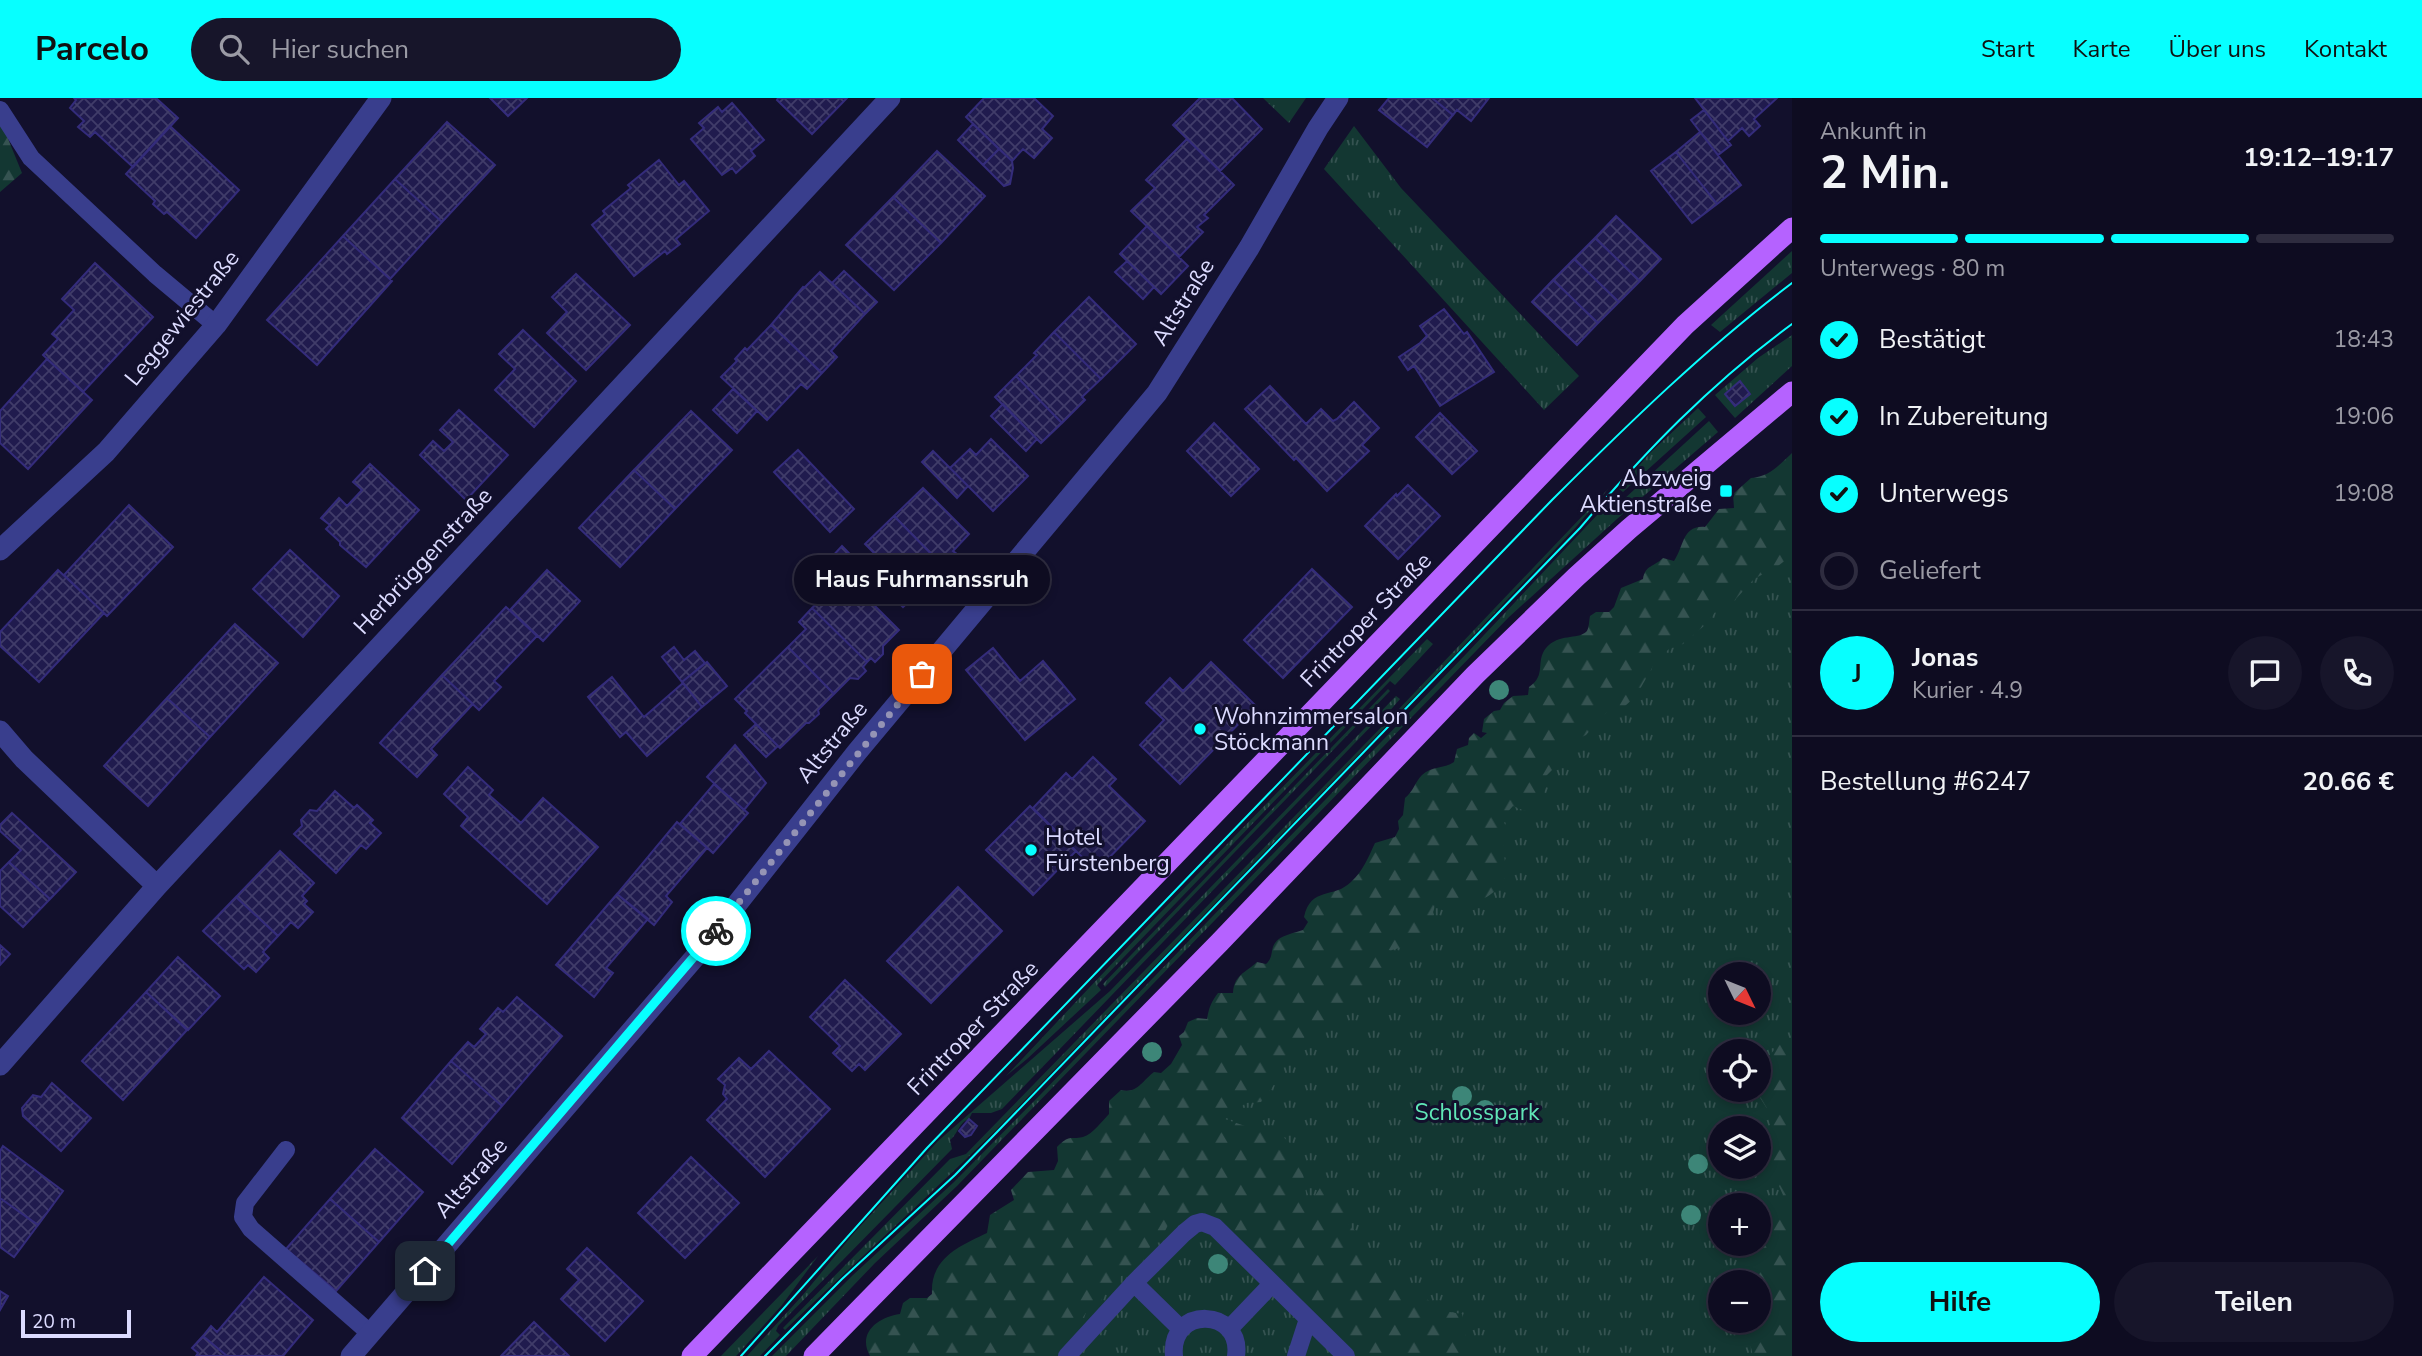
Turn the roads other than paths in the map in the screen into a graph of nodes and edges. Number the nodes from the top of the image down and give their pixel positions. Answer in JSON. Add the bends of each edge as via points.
{"nodes":[{"id":1,"x":381,"y":98,"type":"edge"},
{"id":2,"x":890,"y":98,"type":"edge"},
{"id":3,"x":1338,"y":98,"type":"edge"},
{"id":4,"x":0,"y":110,"type":"edge"},
{"id":5,"x":1792,"y":228,"type":"edge"},
{"id":6,"x":216,"y":325,"type":"junction"},
{"id":7,"x":1792,"y":392,"type":"edge"},
{"id":8,"x":0,"y":550,"type":"edge"},
{"id":9,"x":0,"y":731,"type":"edge"},
{"id":10,"x":156,"y":886,"type":"junction"},
{"id":11,"x":0,"y":1065,"type":"edge"},
{"id":12,"x":286,"y":1150,"type":"dead end"},
{"id":13,"x":1134,"y":1283,"type":"junction"},
{"id":14,"x":1272,"y":1284,"type":"junction"},
{"id":15,"x":1308,"y":1319,"type":"junction"},
{"id":16,"x":1181,"y":1329,"type":"junction"},
{"id":17,"x":1229,"y":1329,"type":"junction"},
{"id":18,"x":371,"y":1334,"type":"junction"},
{"id":19,"x":821,"y":1354,"type":"edge"},
{"id":20,"x":351,"y":1356,"type":"edge"},
{"id":21,"x":692,"y":1356,"type":"edge"},
{"id":22,"x":1067,"y":1356,"type":"edge"},
{"id":23,"x":1174,"y":1356,"type":"edge"},
{"id":24,"x":1236,"y":1356,"type":"edge"},
{"id":25,"x":1296,"y":1356,"type":"edge"},
{"id":26,"x":1346,"y":1356,"type":"edge"}],
"edges":[{"from":1,"to":6,"type":"street","name":"Leggewiestraße"},
{"from":2,"to":10,"type":"street","name":"Herbrüggenstraße"},
{"from":3,"to":18,"type":"street","name":"Altstraße","via":[[1157,393],[865,742],[696,956]]},
{"from":4,"to":6,"type":"lane","via":[[31,158]]},
{"from":5,"to":21,"type":"main road","name":"Frintroper Straße","via":[[1685,325]]},
{"from":6,"to":8,"type":"street","name":"Leggewiestraße","via":[[106,452]]},
{"from":7,"to":19,"type":"main road","via":[[1629,529],[1475,675]]},
{"from":9,"to":10,"type":"street"},
{"from":10,"to":11,"type":"street","name":"Herbrüggenstraße"},
{"from":12,"to":18,"type":"lane","via":[[245,1203],[243,1217],[251,1230]]},
{"from":13,"to":14,"type":"lane","via":[[1184,1233],[1202,1222],[1215,1227]]},
{"from":13,"to":16,"type":"lane"},
{"from":13,"to":22,"type":"lane"},
{"from":14,"to":15,"type":"lane"},
{"from":14,"to":17,"type":"lane"},
{"from":15,"to":25,"type":"lane"},
{"from":15,"to":26,"type":"lane"},
{"from":16,"to":17,"type":"lane","via":[[1193,1320],[1207,1318]]},
{"from":16,"to":23,"type":"lane"},
{"from":17,"to":24,"type":"lane"},
{"from":18,"to":20,"type":"street","name":"Altstraße"}]}
